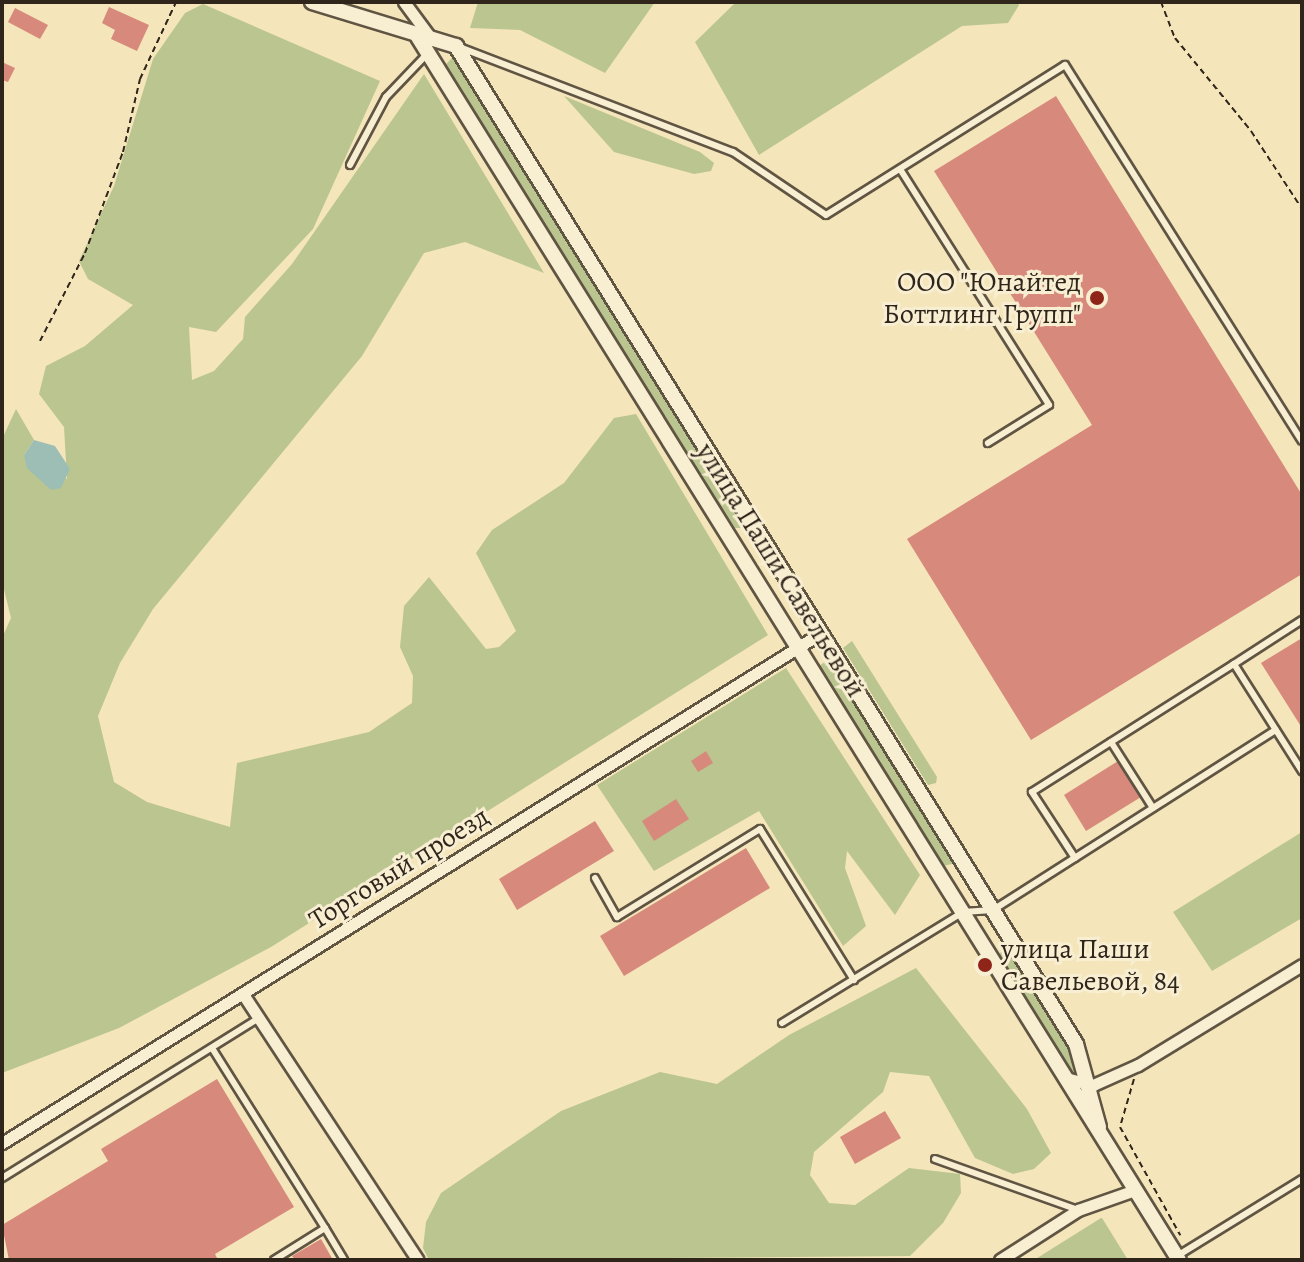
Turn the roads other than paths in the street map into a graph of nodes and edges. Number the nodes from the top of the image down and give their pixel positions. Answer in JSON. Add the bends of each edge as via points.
{"nodes":[{"id":1,"x":312,"y":2,"type":"edge"},
{"id":2,"x":404,"y":2,"type":"edge"},
{"id":3,"x":426,"y":43,"type":"junction"},
{"id":4,"x":456,"y":46,"type":"junction"},
{"id":5,"x":350,"y":165,"type":"dead end"},
{"id":6,"x":900,"y":169,"type":"junction"},
{"id":7,"x":1302,"y":441,"type":"edge"},
{"id":8,"x":988,"y":443,"type":"dead end"},
{"id":9,"x":1302,"y":620,"type":"edge"},
{"id":10,"x":821,"y":633,"type":"junction"},
{"id":11,"x":798,"y":647,"type":"junction"},
{"id":12,"x":1234,"y":664,"type":"junction"},
{"id":13,"x":1276,"y":730,"type":"junction"},
{"id":14,"x":1111,"y":742,"type":"junction"},
{"id":15,"x":1302,"y":771,"type":"edge"},
{"id":16,"x":1153,"y":808,"type":"junction"},
{"id":17,"x":1075,"y":858,"type":"junction"},
{"id":18,"x":595,"y":878,"type":"dead end"},
{"id":19,"x":993,"y":910,"type":"junction"},
{"id":20,"x":963,"y":912,"type":"junction"},
{"id":21,"x":1302,"y":965,"type":"edge"},
{"id":22,"x":854,"y":980,"type":"junction"},
{"id":23,"x":243,"y":994,"type":"junction"},
{"id":24,"x":259,"y":1018,"type":"junction"},
{"id":25,"x":782,"y":1023,"type":"dead end"},
{"id":26,"x":212,"y":1048,"type":"junction"},
{"id":27,"x":1066,"y":1078,"type":"junction"},
{"id":28,"x":1093,"y":1085,"type":"junction"},
{"id":29,"x":1083,"y":1106,"type":"junction"},
{"id":30,"x":1099,"y":1132,"type":"junction"},
{"id":31,"x":2,"y":1143,"type":"edge"},
{"id":32,"x":935,"y":1159,"type":"dead end"},
{"id":33,"x":2,"y":1178,"type":"edge"},
{"id":34,"x":1302,"y":1179,"type":"edge"},
{"id":35,"x":1135,"y":1190,"type":"junction"},
{"id":36,"x":1078,"y":1210,"type":"junction"},
{"id":37,"x":325,"y":1228,"type":"junction"},
{"id":38,"x":1182,"y":1255,"type":"edge"},
{"id":39,"x":274,"y":1260,"type":"edge"},
{"id":40,"x":344,"y":1260,"type":"edge"},
{"id":41,"x":418,"y":1260,"type":"edge"},
{"id":42,"x":1000,"y":1260,"type":"edge"}],
"edges":[{"from":1,"to":3,"type":"street"},
{"from":2,"to":3,"type":"street"},
{"from":3,"to":4,"type":"street"},
{"from":3,"to":5,"type":"lane","via":[[386,97]]},
{"from":3,"to":11,"type":"street","name":"улица Паши Савельевой"},
{"from":4,"to":6,"type":"lane","via":[[733,152],[826,215]]},
{"from":4,"to":10,"type":"street","name":"улица Паши Савельевой"},
{"from":6,"to":7,"type":"lane","via":[[1065,65]]},
{"from":6,"to":8,"type":"lane","via":[[1049,405]]},
{"from":9,"to":12,"type":"lane"},
{"from":10,"to":11,"type":"street","name":"Торговый проезд"},
{"from":10,"to":19,"type":"street","name":"улица Паши Савельевой"},
{"from":11,"to":20,"type":"street","name":"улица Паши Савельевой"},
{"from":11,"to":23,"type":"street","name":"Торговый проезд"},
{"from":12,"to":13,"type":"lane"},
{"from":12,"to":14,"type":"lane"},
{"from":13,"to":15,"type":"lane"},
{"from":13,"to":16,"type":"lane"},
{"from":14,"to":16,"type":"lane"},
{"from":14,"to":17,"type":"lane","via":[[1032,792]]},
{"from":16,"to":17,"type":"lane"},
{"from":17,"to":19,"type":"lane"},
{"from":18,"to":22,"type":"lane","via":[[617,917],[760,829]]},
{"from":19,"to":20,"type":"lane"},
{"from":19,"to":28,"type":"street","name":"улица Паши Савельевой","via":[[1076,1044]]},
{"from":20,"to":22,"type":"lane"},
{"from":20,"to":27,"type":"street","name":"улица Паши Савельевой"},
{"from":21,"to":28,"type":"street","via":[[1138,1065]]},
{"from":22,"to":25,"type":"lane"},
{"from":23,"to":24,"type":"street"},
{"from":23,"to":31,"type":"street","name":"Торговый проезд"},
{"from":24,"to":26,"type":"lane"},
{"from":24,"to":41,"type":"street"},
{"from":26,"to":33,"type":"lane"},
{"from":26,"to":37,"type":"lane"},
{"from":27,"to":28,"type":"street"},
{"from":27,"to":29,"type":"street","name":"улица Паши Савельевой"},
{"from":28,"to":29,"type":"street"},
{"from":28,"to":30,"type":"street","name":"улица Паши Савельевой"},
{"from":29,"to":30,"type":"street","name":"улица Паши Савельевой"},
{"from":30,"to":35,"type":"street","name":"улица Паши Савельевой"},
{"from":32,"to":36,"type":"lane"},
{"from":34,"to":38,"type":"lane"},
{"from":35,"to":36,"type":"street"},
{"from":35,"to":38,"type":"street","name":"улица Паши Савельевой"},
{"from":36,"to":42,"type":"street"},
{"from":37,"to":39,"type":"lane"},
{"from":37,"to":40,"type":"lane"}]}
